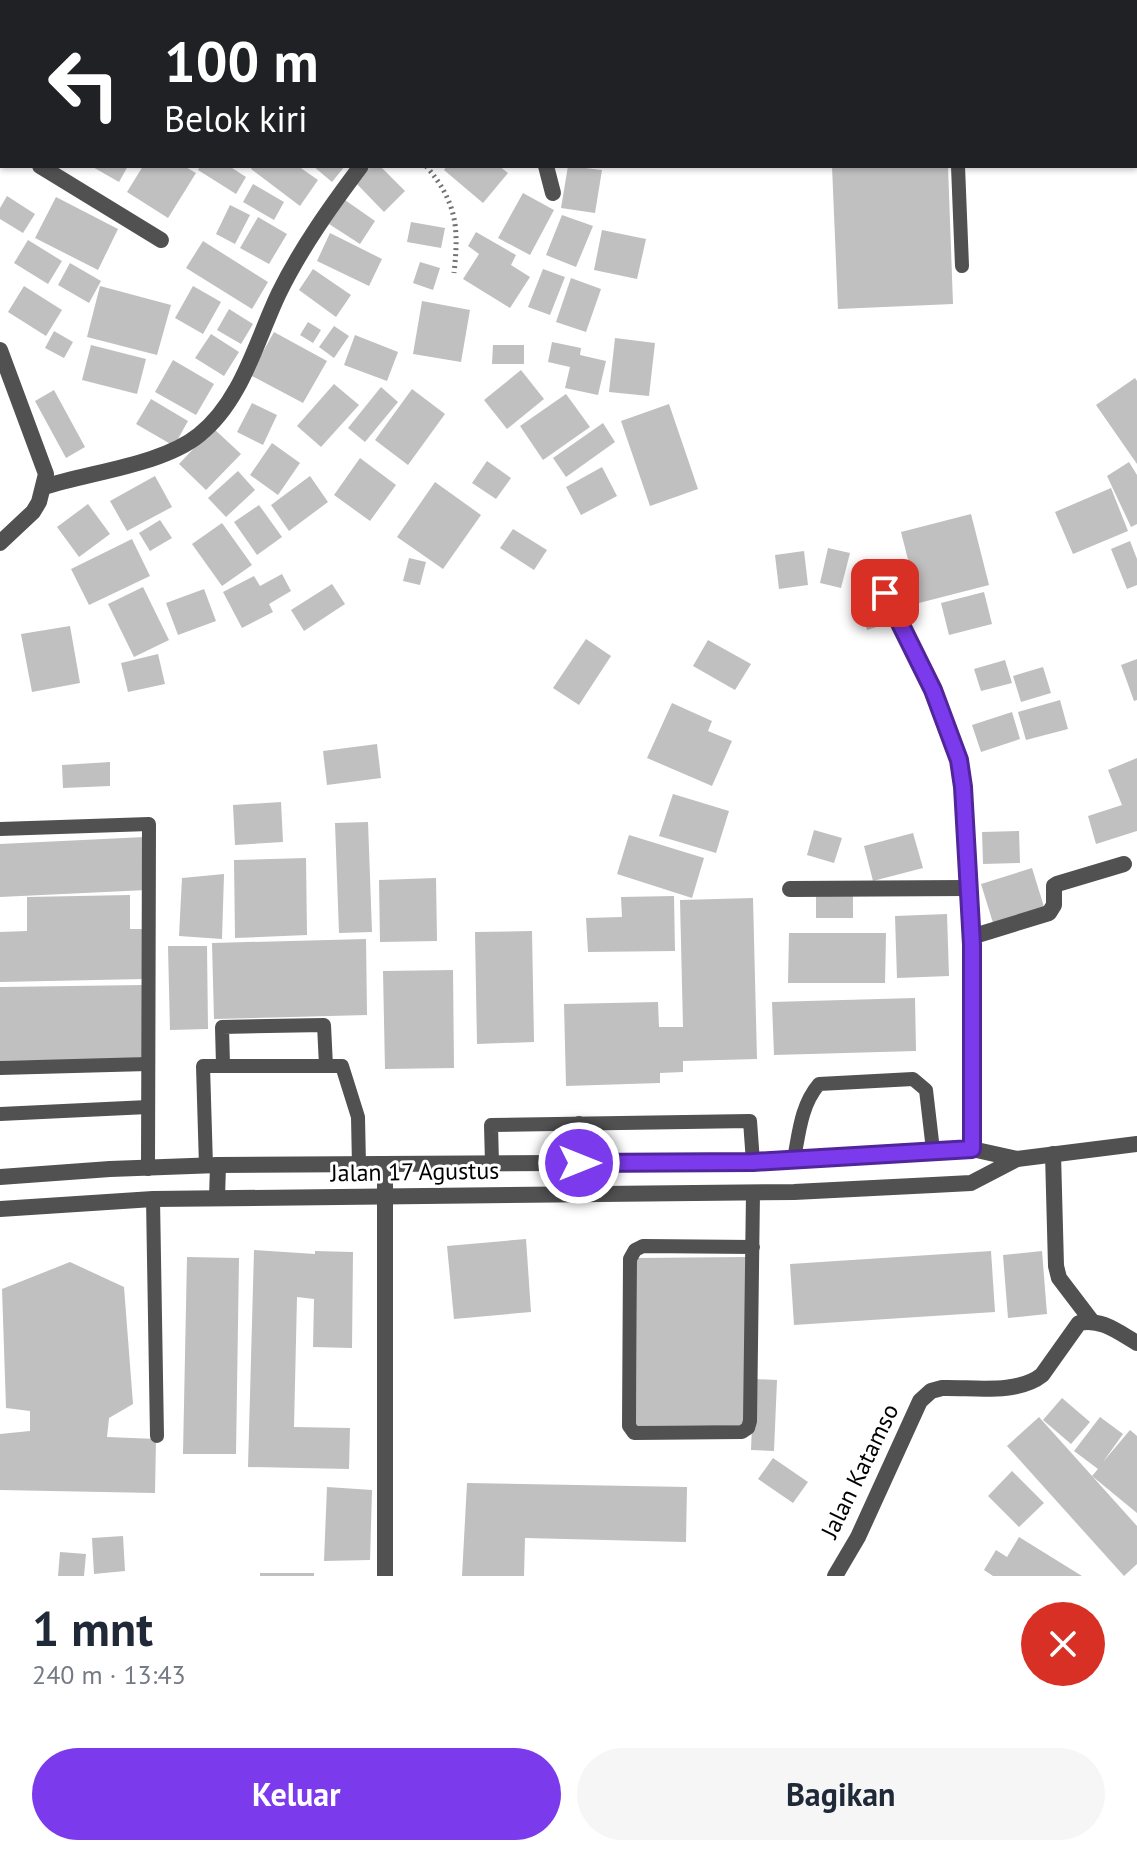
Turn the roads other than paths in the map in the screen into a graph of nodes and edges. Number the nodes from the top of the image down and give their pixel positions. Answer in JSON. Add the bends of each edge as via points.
{"nodes":[{"id":1,"x":43,"y":168,"type":"edge"},
{"id":2,"x":359,"y":168,"type":"edge"},
{"id":3,"x":547,"y":168,"type":"edge"},
{"id":4,"x":958,"y":168,"type":"edge"},
{"id":5,"x":553,"y":193,"type":"dead end"},
{"id":6,"x":161,"y":240,"type":"dead end"},
{"id":7,"x":962,"y":266,"type":"dead end"},
{"id":8,"x":0,"y":350,"type":"edge"},
{"id":9,"x":44,"y":487,"type":"junction"},
{"id":10,"x":0,"y":543,"type":"edge"},
{"id":11,"x":885,"y":593,"type":"dead end"},
{"id":12,"x":0,"y":829,"type":"edge"},
{"id":13,"x":1124,"y":864,"type":"dead end"},
{"id":14,"x":967,"y":888,"type":"junction"},
{"id":15,"x":790,"y":889,"type":"dead end"},
{"id":16,"x":971,"y":937,"type":"junction"},
{"id":17,"x":148,"y":1064,"type":"junction"},
{"id":18,"x":223,"y":1065,"type":"junction"},
{"id":19,"x":326,"y":1066,"type":"junction"},
{"id":20,"x":0,"y":1068,"type":"edge"},
{"id":21,"x":148,"y":1107,"type":"junction"},
{"id":22,"x":0,"y":1114,"type":"edge"},
{"id":23,"x":579,"y":1123,"type":"junction"},
{"id":24,"x":1137,"y":1144,"type":"edge"},
{"id":25,"x":972,"y":1149,"type":"junction"},
{"id":26,"x":933,"y":1150,"type":"junction"},
{"id":27,"x":1053,"y":1154,"type":"junction"},
{"id":28,"x":794,"y":1159,"type":"junction"},
{"id":29,"x":1017,"y":1159,"type":"junction"},
{"id":30,"x":753,"y":1162,"type":"junction"},
{"id":31,"x":492,"y":1163,"type":"junction"},
{"id":32,"x":579,"y":1163,"type":"junction"},
{"id":33,"x":212,"y":1166,"type":"junction"},
{"id":34,"x":359,"y":1166,"type":"junction"},
{"id":35,"x":385,"y":1166,"type":"junction"},
{"id":36,"x":148,"y":1169,"type":"junction"},
{"id":37,"x":0,"y":1177,"type":"edge"},
{"id":38,"x":753,"y":1192,"type":"junction"},
{"id":39,"x":385,"y":1196,"type":"junction"},
{"id":40,"x":217,"y":1198,"type":"junction"},
{"id":41,"x":153,"y":1199,"type":"junction"},
{"id":42,"x":0,"y":1209,"type":"edge"},
{"id":43,"x":753,"y":1247,"type":"junction"},
{"id":44,"x":1091,"y":1320,"type":"junction"},
{"id":45,"x":1137,"y":1343,"type":"edge"},
{"id":46,"x":157,"y":1436,"type":"dead end"},
{"id":47,"x":385,"y":1576,"type":"edge"},
{"id":48,"x":835,"y":1576,"type":"edge"}],
"edges":[{"from":1,"to":6,"type":"street"},
{"from":2,"to":9,"type":"street","via":[[279,293],[231,401],[199,436],[173,450]]},
{"from":3,"to":5,"type":"street"},
{"from":4,"to":7,"type":"lane"},
{"from":8,"to":9,"type":"street","via":[[45,467]]},
{"from":9,"to":10,"type":"street","via":[[33,512]]},
{"from":11,"to":14,"type":"street","via":[[933,690],[959,760]]},
{"from":12,"to":17,"type":"lane","via":[[149,824]]},
{"from":13,"to":16,"type":"street","via":[[1057,884],[1049,913]]},
{"from":14,"to":15,"type":"street"},
{"from":14,"to":16,"type":"street"},
{"from":16,"to":25,"type":"street"},
{"from":17,"to":20,"type":"lane"},
{"from":17,"to":21,"type":"lane"},
{"from":18,"to":19,"type":"lane"},
{"from":18,"to":19,"type":"lane","via":[[222,1027],[324,1025]]},
{"from":18,"to":33,"type":"lane","via":[[203,1066]]},
{"from":19,"to":34,"type":"lane","via":[[342,1066],[358,1117]]},
{"from":21,"to":22,"type":"lane"},
{"from":21,"to":36,"type":"lane"},
{"from":23,"to":30,"type":"lane","via":[[750,1121]]},
{"from":23,"to":31,"type":"lane","via":[[491,1125]]},
{"from":23,"to":32,"type":"lane"},
{"from":24,"to":27,"type":"street","name":"Jalan 17 Agustus"},
{"from":25,"to":26,"type":"street","name":"Jalan 17 Agustus"},
{"from":25,"to":29,"type":"street","name":"Jalan 17 Agustus"},
{"from":26,"to":28,"type":"street","name":"Jalan 17 Agustus"},
{"from":26,"to":28,"type":"lane","via":[[926,1090],[920,1083],[913,1079],[819,1084],[804,1108]]},
{"from":27,"to":29,"type":"street","name":"Jalan 17 Agustus"},
{"from":27,"to":44,"type":"street","via":[[1056,1266],[1059,1278]]},
{"from":28,"to":30,"type":"street","name":"Jalan 17 Agustus"},
{"from":29,"to":38,"type":"street","name":"Jalan 17 Agustus","via":[[971,1183]]},
{"from":30,"to":32,"type":"street","name":"Jalan 17 Agustus"},
{"from":31,"to":32,"type":"street","name":"Jalan 17 Agustus"},
{"from":31,"to":35,"type":"street","name":"Jalan 17 Agustus"},
{"from":33,"to":34,"type":"street","name":"Jalan 17 Agustus"},
{"from":33,"to":36,"type":"street","name":"Jalan 17 Agustus"},
{"from":33,"to":40,"type":"street"},
{"from":34,"to":35,"type":"street","name":"Jalan 17 Agustus"},
{"from":35,"to":39,"type":"street"},
{"from":36,"to":37,"type":"street","name":"Jalan 17 Agustus"},
{"from":38,"to":39,"type":"street","name":"Jalan 17 Agustus"},
{"from":38,"to":43,"type":"lane"},
{"from":39,"to":40,"type":"street","name":"Jalan 17 Agustus"},
{"from":39,"to":47,"type":"street"},
{"from":40,"to":41,"type":"street","name":"Jalan 17 Agustus"},
{"from":41,"to":42,"type":"street","name":"Jalan 17 Agustus"},
{"from":41,"to":46,"type":"lane"},
{"from":43,"to":43,"type":"lane","via":[[635,1250],[630,1259],[629,1426],[634,1433],[748,1428]]},
{"from":44,"to":45,"type":"street"},
{"from":44,"to":48,"type":"street","name":"Jalan Katamso","via":[[1079,1323],[1033,1382],[942,1388],[920,1401]]}]}
